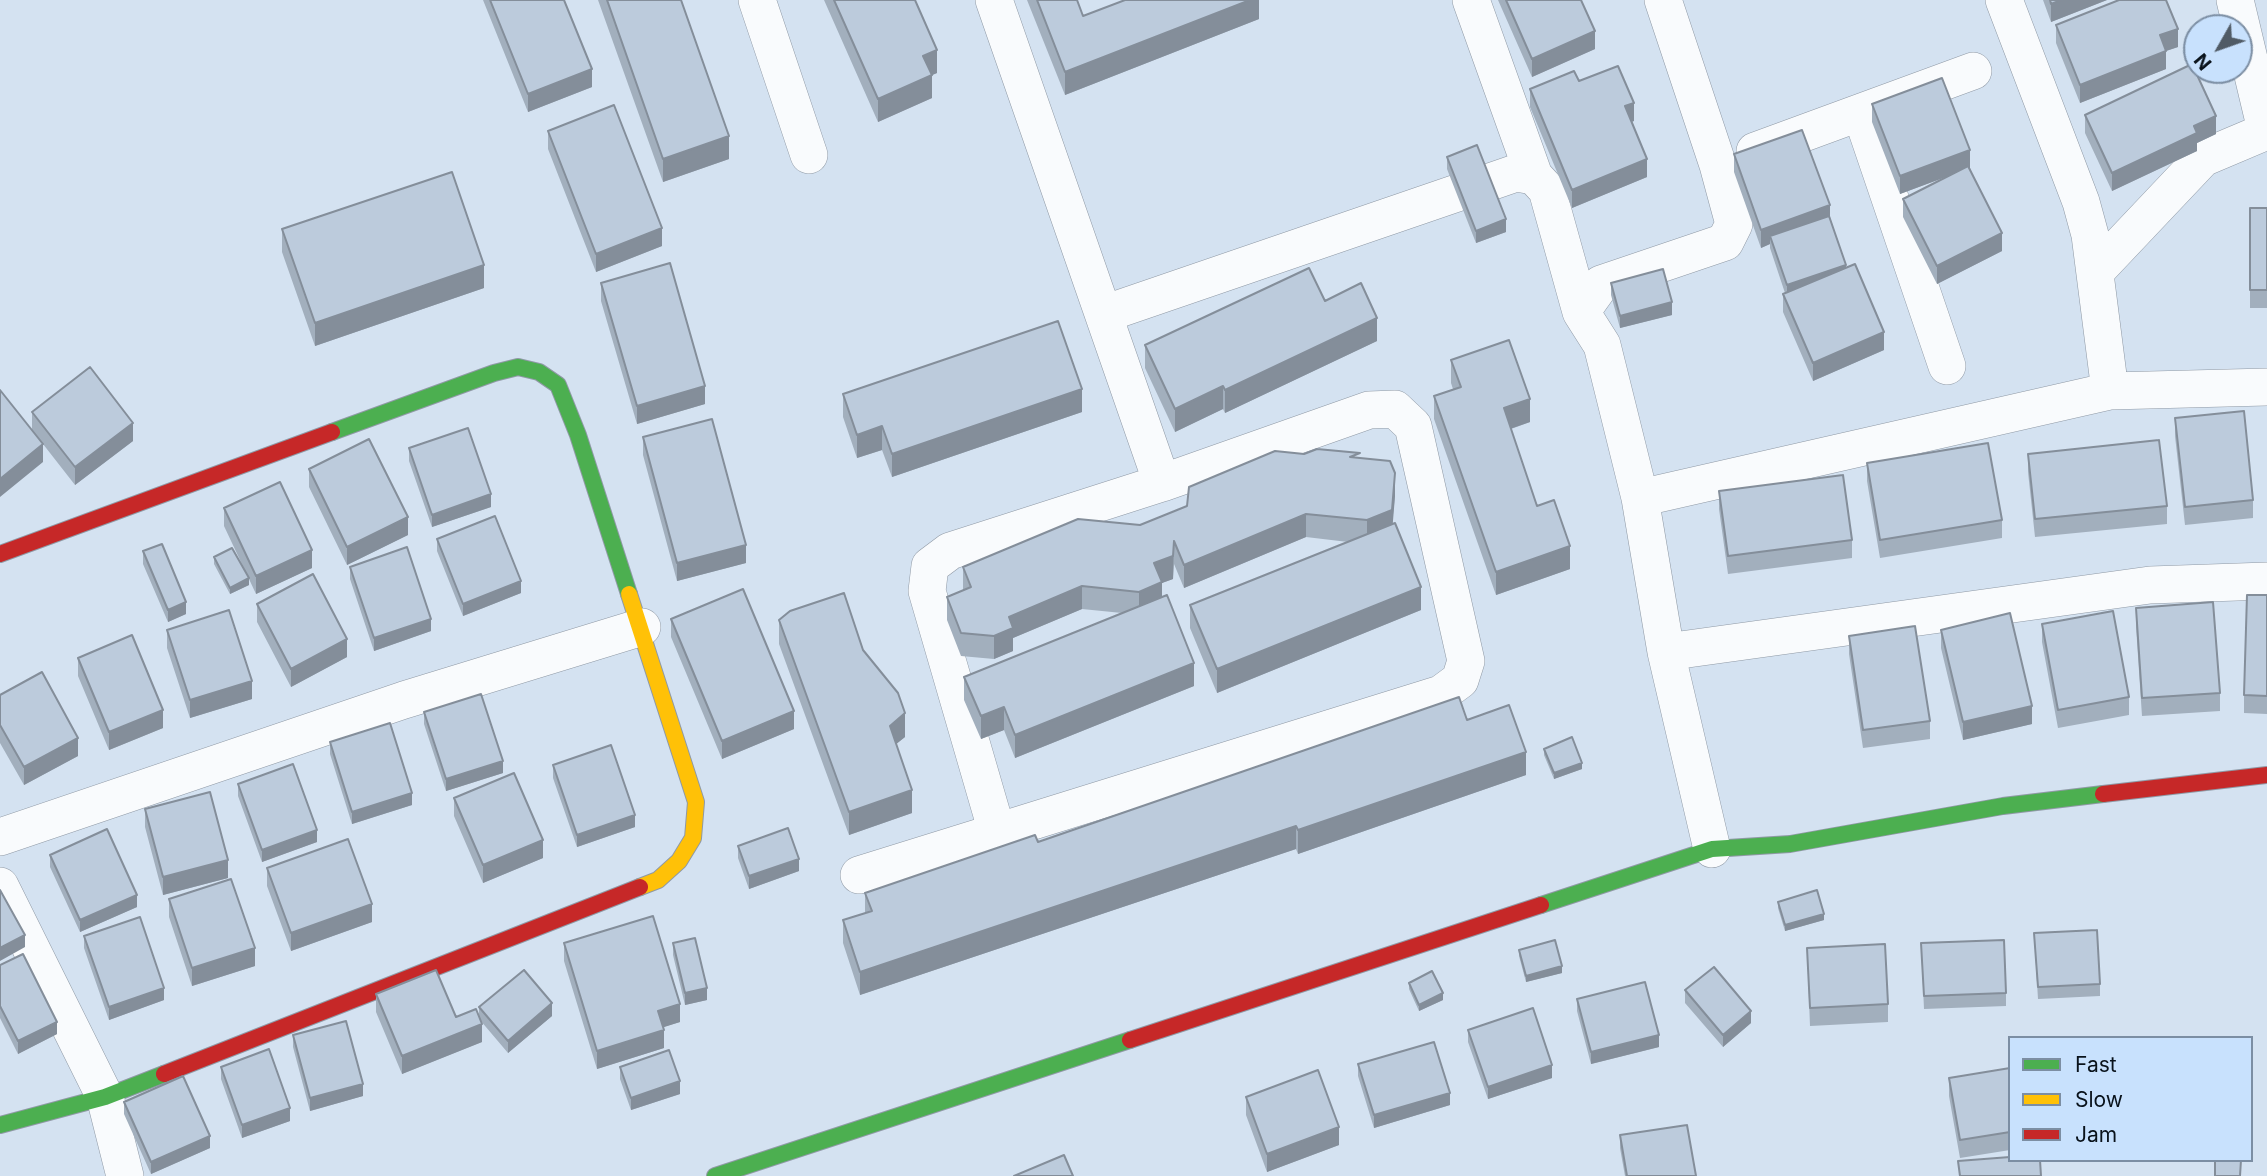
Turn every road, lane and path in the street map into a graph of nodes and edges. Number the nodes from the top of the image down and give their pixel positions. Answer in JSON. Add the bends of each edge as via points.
{"nodes":[{"id":1,"x":757,"y":0,"type":"edge"},
{"id":2,"x":994,"y":0,"type":"edge"},
{"id":3,"x":1471,"y":0,"type":"edge"},
{"id":4,"x":1663,"y":0,"type":"edge"},
{"id":5,"x":2004,"y":0,"type":"edge"},
{"id":6,"x":2235,"y":0,"type":"edge"},
{"id":7,"x":1973,"y":71,"type":"dead end"},
{"id":8,"x":1861,"y":113,"type":"junction"},
{"id":9,"x":2267,"y":131,"type":"edge"},
{"id":10,"x":809,"y":155,"type":"dead end"},
{"id":11,"x":1718,"y":165,"type":"junction"},
{"id":12,"x":1534,"y":176,"type":"junction"},
{"id":13,"x":2097,"y":270,"type":"junction"},
{"id":14,"x":1581,"y":312,"type":"junction"},
{"id":15,"x":1104,"y":314,"type":"junction"},
{"id":16,"x":1947,"y":366,"type":"dead end"},
{"id":17,"x":2267,"y":387,"type":"edge"},
{"id":18,"x":2110,"y":391,"type":"junction"},
{"id":19,"x":1162,"y":483,"type":"junction"},
{"id":20,"x":1640,"y":498,"type":"junction"},
{"id":21,"x":0,"y":554,"type":"edge"},
{"id":22,"x":2267,"y":581,"type":"edge"},
{"id":23,"x":642,"y":627,"type":"junction"},
{"id":24,"x":1666,"y":652,"type":"junction"},
{"id":25,"x":2267,"y":775,"type":"edge"},
{"id":26,"x":997,"y":832,"type":"junction"},
{"id":27,"x":0,"y":837,"type":"edge"},
{"id":28,"x":1712,"y":849,"type":"junction"},
{"id":29,"x":859,"y":875,"type":"dead end"},
{"id":30,"x":0,"y":886,"type":"edge"},
{"id":31,"x":105,"y":1097,"type":"junction"},
{"id":32,"x":0,"y":1125,"type":"edge"},
{"id":33,"x":125,"y":1176,"type":"edge"},
{"id":34,"x":715,"y":1176,"type":"edge"}],
"edges":[{"from":1,"to":10,"type":"street"},
{"from":2,"to":15,"type":"street"},
{"from":3,"to":12,"type":"street"},
{"from":4,"to":11,"type":"street"},
{"from":5,"to":13,"type":"street","via":[[2081,202]]},
{"from":6,"to":9,"type":"street"},
{"from":7,"to":8,"type":"street"},
{"from":8,"to":11,"type":"street"},
{"from":8,"to":16,"type":"street"},
{"from":9,"to":13,"type":"street","via":[[2203,158]]},
{"from":11,"to":14,"type":"street","via":[[1734,224],[1725,242],[1601,284]]},
{"from":12,"to":14,"type":"street","via":[[1547,190]]},
{"from":12,"to":15,"type":"street","via":[[1516,173]]},
{"from":13,"to":18,"type":"street"},
{"from":14,"to":20,"type":"street","via":[[1602,345]]},
{"from":15,"to":19,"type":"street"},
{"from":17,"to":18,"type":"street"},
{"from":18,"to":20,"type":"street"},
{"from":19,"to":26,"type":"street","via":[[950,551],[930,566],[927,591]]},
{"from":19,"to":26,"type":"street","via":[[1369,410],[1395,410],[1413,426],[1466,661],[1460,680],[1441,694]]},
{"from":20,"to":24,"type":"street"},
{"from":21,"to":23,"type":"street","via":[[518,367],[539,372],[558,385]]},
{"from":22,"to":24,"type":"street","via":[[2150,585]]},
{"from":23,"to":27,"type":"street","via":[[404,700]]},
{"from":23,"to":31,"type":"street","via":[[696,802],[693,838],[679,861],[658,880]]},
{"from":24,"to":28,"type":"street"},
{"from":25,"to":28,"type":"street","via":[[2003,806],[1790,844]]},
{"from":26,"to":29,"type":"street"},
{"from":28,"to":34,"type":"street"},
{"from":30,"to":31,"type":"street"},
{"from":31,"to":32,"type":"street"},
{"from":31,"to":33,"type":"street"}]}
